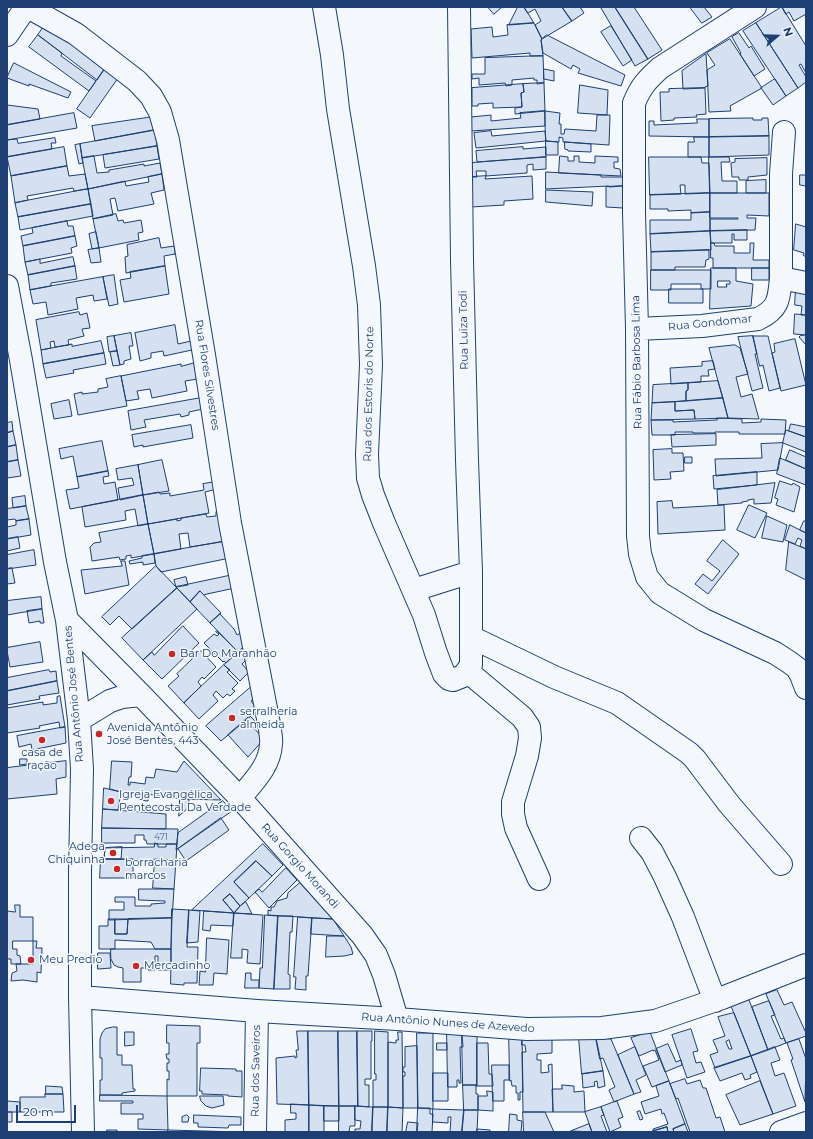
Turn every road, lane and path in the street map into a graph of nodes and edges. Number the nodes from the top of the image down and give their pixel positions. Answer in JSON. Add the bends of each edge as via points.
{"nodes":[{"id":1,"x":27,"y":7,"type":"edge"},
{"id":2,"x":324,"y":7,"type":"edge"},
{"id":3,"x":459,"y":7,"type":"edge"},
{"id":4,"x":754,"y":7,"type":"edge"},
{"id":5,"x":7,"y":35,"type":"edge"},
{"id":6,"x":784,"y":132,"type":"dead end"},
{"id":7,"x":781,"y":278,"type":"junction"},
{"id":8,"x":806,"y":283,"type":"edge"},
{"id":9,"x":7,"y":286,"type":"edge"},
{"id":10,"x":637,"y":329,"type":"junction"},
{"id":11,"x":471,"y":572,"type":"junction"},
{"id":12,"x":414,"y":590,"type":"junction"},
{"id":13,"x":67,"y":620,"type":"junction"},
{"id":14,"x":470,"y":654,"type":"junction"},
{"id":15,"x":806,"y":688,"type":"edge"},
{"id":16,"x":141,"y":695,"type":"junction"},
{"id":17,"x":79,"y":720,"type":"junction"},
{"id":18,"x":240,"y":798,"type":"junction"},
{"id":19,"x":641,"y":838,"type":"dead end"},
{"id":20,"x":780,"y":864,"type":"dead end"},
{"id":21,"x":539,"y":879,"type":"dead end"},
{"id":22,"x":806,"y":965,"type":"edge"},
{"id":23,"x":80,"y":997,"type":"junction"},
{"id":24,"x":715,"y":1001,"type":"junction"},
{"id":25,"x":257,"y":1011,"type":"junction"},
{"id":26,"x":398,"y":1019,"type":"junction"},
{"id":27,"x":806,"y":1123,"type":"edge"},
{"id":28,"x":84,"y":1132,"type":"edge"},
{"id":29,"x":255,"y":1132,"type":"edge"},
{"id":30,"x":781,"y":1132,"type":"edge"}],
"edges":[{"from":1,"to":5,"type":"street"},
{"from":1,"to":18,"type":"street","name":"Rua Flores Silvestres","via":[[76,34],[137,81],[151,96],[160,112],[168,140],[230,523],[272,744],[264,768]]},
{"from":2,"to":12,"type":"street","name":"Rua dos Estoris do Norte","via":[[369,305],[371,365],[368,478],[384,523]]},
{"from":3,"to":11,"type":"street","name":"Rua Luiza Todi","via":[[462,267]]},
{"from":4,"to":10,"type":"street","name":"Rua Fábio Barbosa Lima","via":[[660,68],[647,80],[634,103]]},
{"from":6,"to":7,"type":"street","name":"Rua Gondomar","via":[[781,174]]},
{"from":7,"to":8,"type":"street"},
{"from":7,"to":10,"type":"street","name":"Rua Gondomar","via":[[779,298],[775,307],[758,319],[702,326]]},
{"from":9,"to":13,"type":"street","name":"Rua Antônio José Bentes"},
{"from":10,"to":15,"type":"street","name":"Rua Fábio Barbosa Lima","via":[[638,536],[647,577],[660,593],[704,620],[789,662],[797,668]]},
{"from":11,"to":12,"type":"street"},
{"from":11,"to":14,"type":"street","name":"Rua Luiza Todi"},
{"from":12,"to":14,"type":"street","name":"Rua dos Estoris do Norte","via":[[444,674],[453,680],[463,676]]},
{"from":13,"to":16,"type":"street","name":"Rua Gorgio Morandi"},
{"from":13,"to":17,"type":"street","name":"Rua Antônio José Bentes"},
{"from":14,"to":20,"type":"street","via":[[554,677],[617,703],[689,753]]},
{"from":14,"to":21,"type":"street","via":[[529,727],[527,756],[513,802],[512,814]]},
{"from":16,"to":17,"type":"street","via":[[110,701]]},
{"from":16,"to":18,"type":"street","name":"Rua Gorgio Morandi"},
{"from":17,"to":23,"type":"street","name":"Rua Antônio José Bentes","via":[[82,769]]},
{"from":18,"to":26,"type":"street","name":"Rua Gorgio Morandi","via":[[376,955]]},
{"from":19,"to":24,"type":"street","via":[[652,852],[665,878]]},
{"from":22,"to":24,"type":"street","name":"Rua Antônio Nunes de Azevedo"},
{"from":23,"to":25,"type":"street","name":"Rua Antônio Nunes de Azevedo"},
{"from":23,"to":28,"type":"street","name":"Rua Antônio José Bentes"},
{"from":24,"to":26,"type":"street","name":"Rua Antônio Nunes de Azevedo","via":[[655,1021],[602,1028],[527,1029]]},
{"from":25,"to":26,"type":"street","name":"Rua Antônio Nunes de Azevedo"},
{"from":25,"to":29,"type":"street","name":"Rua dos Saveiros"},
{"from":27,"to":30,"type":"street"}]}
